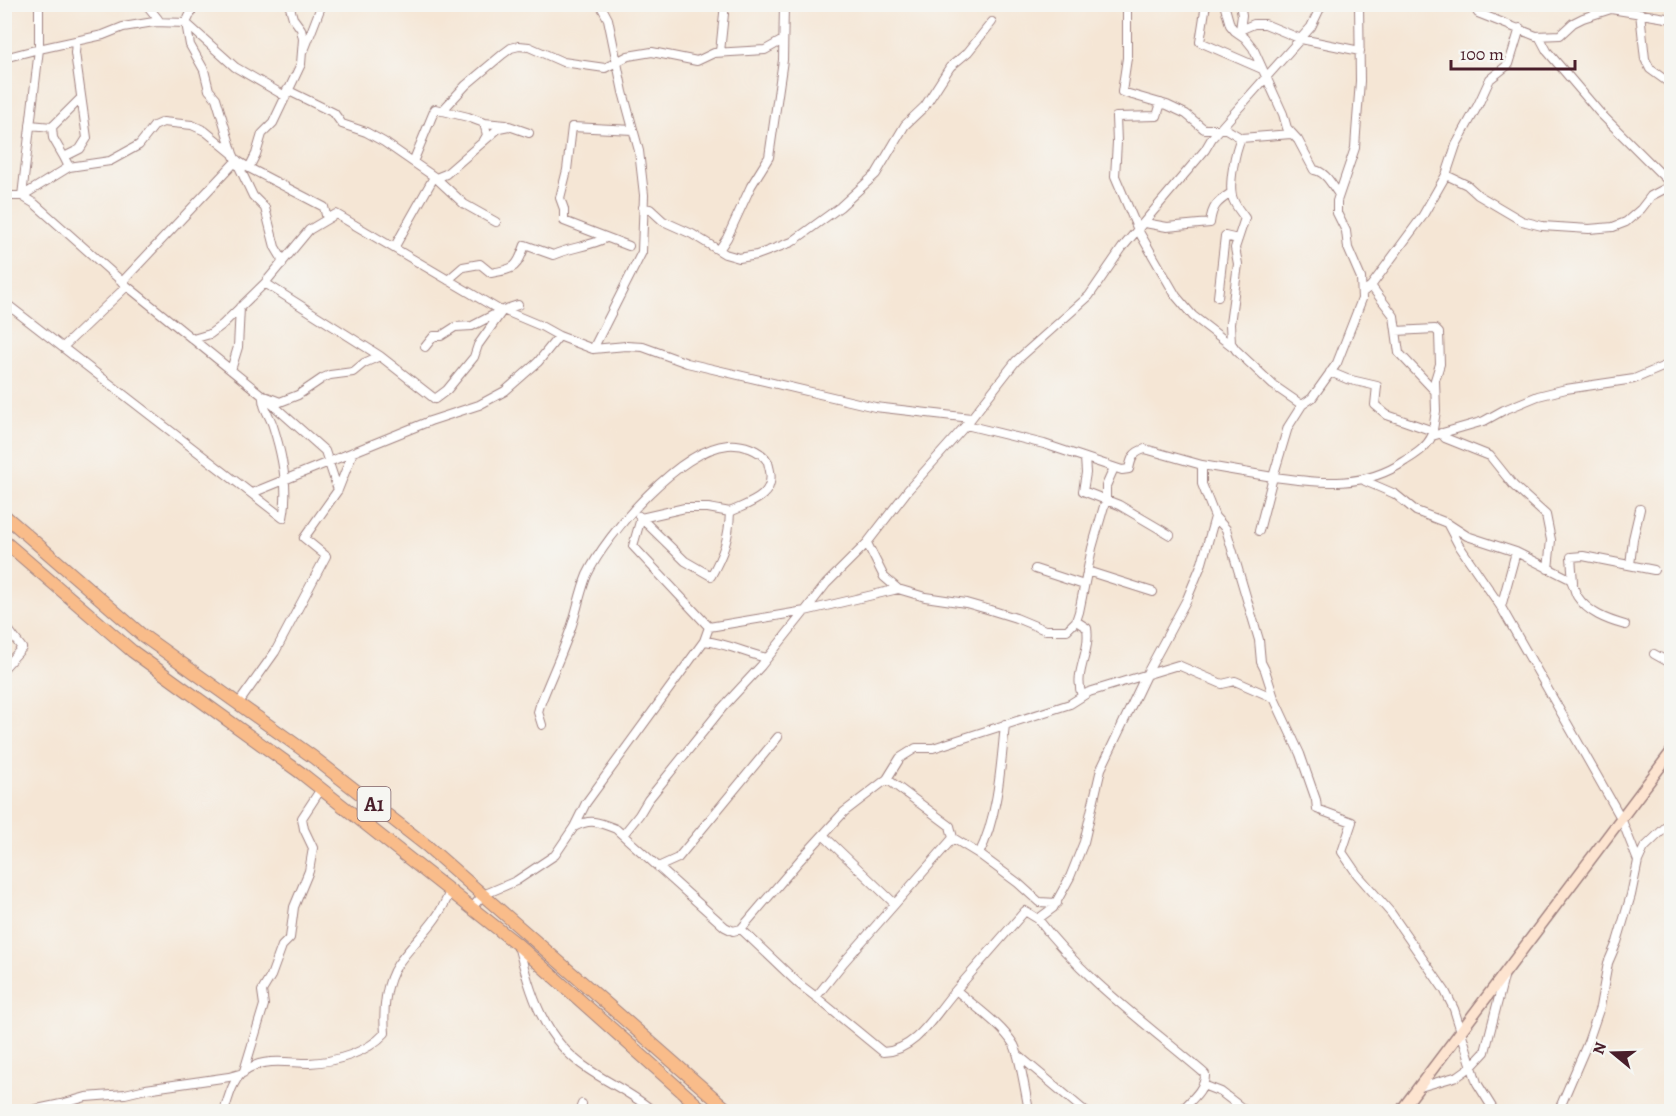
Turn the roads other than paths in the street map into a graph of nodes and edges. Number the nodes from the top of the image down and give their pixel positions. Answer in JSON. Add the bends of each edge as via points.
{"nodes":[{"id":1,"x":39,"y":4,"type":"edge"},
{"id":2,"x":146,"y":4,"type":"edge"},
{"id":3,"x":195,"y":4,"type":"edge"},
{"id":4,"x":289,"y":4,"type":"edge"},
{"id":5,"x":322,"y":4,"type":"edge"},
{"id":6,"x":600,"y":4,"type":"edge"},
{"id":7,"x":725,"y":4,"type":"edge"},
{"id":8,"x":784,"y":4,"type":"edge"},
{"id":9,"x":1127,"y":4,"type":"edge"},
{"id":10,"x":1206,"y":4,"type":"edge"},
{"id":11,"x":1224,"y":4,"type":"edge"},
{"id":12,"x":1240,"y":4,"type":"edge"},
{"id":13,"x":1322,"y":4,"type":"edge"},
{"id":14,"x":1359,"y":4,"type":"edge"},
{"id":15,"x":1473,"y":4,"type":"edge"},
{"id":16,"x":1640,"y":13,"type":"junction"},
{"id":17,"x":1671,"y":19,"type":"edge"},
{"id":18,"x":154,"y":22,"type":"junction"},
{"id":19,"x":992,"y":22,"type":"dead end"},
{"id":20,"x":186,"y":23,"type":"junction"},
{"id":21,"x":1520,"y":28,"type":"junction"},
{"id":22,"x":1239,"y":32,"type":"junction"},
{"id":23,"x":1539,"y":36,"type":"junction"},
{"id":24,"x":1301,"y":39,"type":"junction"},
{"id":25,"x":783,"y":40,"type":"junction"},
{"id":26,"x":76,"y":42,"type":"junction"},
{"id":27,"x":39,"y":49,"type":"junction"},
{"id":28,"x":1359,"y":51,"type":"junction"},
{"id":29,"x":303,"y":52,"type":"junction"},
{"id":30,"x":720,"y":52,"type":"junction"},
{"id":31,"x":4,"y":58,"type":"edge"},
{"id":32,"x":617,"y":62,"type":"junction"},
{"id":33,"x":1262,"y":69,"type":"junction"},
{"id":34,"x":1266,"y":78,"type":"junction"},
{"id":35,"x":1671,"y":85,"type":"edge"},
{"id":36,"x":286,"y":93,"type":"junction"},
{"id":37,"x":81,"y":98,"type":"junction"},
{"id":38,"x":1161,"y":103,"type":"junction"},
{"id":39,"x":442,"y":111,"type":"junction"},
{"id":40,"x":484,"y":123,"type":"junction"},
{"id":41,"x":30,"y":125,"type":"junction"},
{"id":42,"x":509,"y":126,"type":"junction"},
{"id":43,"x":52,"y":127,"type":"junction"},
{"id":44,"x":1221,"y":129,"type":"junction"},
{"id":45,"x":633,"y":130,"type":"junction"},
{"id":46,"x":529,"y":134,"type":"dead end"},
{"id":47,"x":1292,"y":134,"type":"junction"},
{"id":48,"x":1241,"y":138,"type":"junction"},
{"id":49,"x":483,"y":142,"type":"junction"},
{"id":50,"x":64,"y":157,"type":"junction"},
{"id":51,"x":235,"y":157,"type":"junction"},
{"id":52,"x":413,"y":162,"type":"junction"},
{"id":53,"x":69,"y":166,"type":"junction"},
{"id":54,"x":249,"y":168,"type":"junction"},
{"id":55,"x":1446,"y":175,"type":"junction"},
{"id":56,"x":435,"y":177,"type":"junction"},
{"id":57,"x":1671,"y":185,"type":"edge"},
{"id":58,"x":1232,"y":193,"type":"junction"},
{"id":59,"x":1338,"y":193,"type":"junction"},
{"id":60,"x":4,"y":196,"type":"edge"},
{"id":61,"x":22,"y":196,"type":"junction"},
{"id":62,"x":643,"y":207,"type":"junction"},
{"id":63,"x":327,"y":219,"type":"junction"},
{"id":64,"x":496,"y":222,"type":"dead end"},
{"id":65,"x":1145,"y":222,"type":"junction"},
{"id":66,"x":1138,"y":230,"type":"junction"},
{"id":67,"x":606,"y":238,"type":"junction"},
{"id":68,"x":1238,"y":239,"type":"junction"},
{"id":69,"x":629,"y":246,"type":"dead end"},
{"id":70,"x":394,"y":248,"type":"junction"},
{"id":71,"x":719,"y":250,"type":"junction"},
{"id":72,"x":282,"y":264,"type":"junction"},
{"id":73,"x":448,"y":280,"type":"junction"},
{"id":74,"x":265,"y":282,"type":"junction"},
{"id":75,"x":125,"y":284,"type":"junction"},
{"id":76,"x":1371,"y":286,"type":"junction"},
{"id":77,"x":1363,"y":291,"type":"junction"},
{"id":78,"x":1218,"y":297,"type":"dead end"},
{"id":79,"x":4,"y":302,"type":"edge"},
{"id":80,"x":518,"y":305,"type":"dead end"},
{"id":81,"x":240,"y":307,"type":"junction"},
{"id":82,"x":502,"y":311,"type":"junction"},
{"id":83,"x":1396,"y":331,"type":"junction"},
{"id":84,"x":559,"y":336,"type":"junction"},
{"id":85,"x":193,"y":339,"type":"junction"},
{"id":86,"x":1232,"y":346,"type":"junction"},
{"id":87,"x":63,"y":347,"type":"junction"},
{"id":88,"x":425,"y":347,"type":"dead end"},
{"id":89,"x":593,"y":349,"type":"junction"},
{"id":90,"x":380,"y":357,"type":"junction"},
{"id":91,"x":1671,"y":363,"type":"edge"},
{"id":92,"x":231,"y":370,"type":"junction"},
{"id":93,"x":1330,"y":372,"type":"junction"},
{"id":94,"x":1435,"y":391,"type":"junction"},
{"id":95,"x":262,"y":396,"type":"junction"},
{"id":96,"x":1302,"y":405,"type":"junction"},
{"id":97,"x":969,"y":421,"type":"junction"},
{"id":98,"x":1435,"y":433,"type":"junction"},
{"id":99,"x":353,"y":452,"type":"junction"},
{"id":100,"x":1085,"y":458,"type":"junction"},
{"id":101,"x":329,"y":462,"type":"junction"},
{"id":102,"x":1202,"y":465,"type":"junction"},
{"id":103,"x":1114,"y":468,"type":"junction"},
{"id":104,"x":1273,"y":477,"type":"junction"},
{"id":105,"x":285,"y":480,"type":"junction"},
{"id":106,"x":1365,"y":481,"type":"junction"},
{"id":107,"x":338,"y":490,"type":"junction"},
{"id":108,"x":252,"y":493,"type":"junction"},
{"id":109,"x":1106,"y":499,"type":"junction"},
{"id":110,"x":1640,"y":509,"type":"dead end"},
{"id":111,"x":635,"y":510,"type":"junction"},
{"id":112,"x":730,"y":512,"type":"junction"},
{"id":113,"x":4,"y":515,"type":"edge"},
{"id":114,"x":1215,"y":517,"type":"junction"},
{"id":115,"x":641,"y":518,"type":"junction"},
{"id":116,"x":1447,"y":523,"type":"junction"},
{"id":117,"x":1259,"y":531,"type":"dead end"},
{"id":118,"x":1170,"y":535,"type":"dead end"},
{"id":119,"x":4,"y":541,"type":"edge"},
{"id":120,"x":867,"y":543,"type":"junction"},
{"id":121,"x":1516,"y":552,"type":"junction"},
{"id":122,"x":1630,"y":565,"type":"junction"},
{"id":123,"x":1035,"y":569,"type":"dead end"},
{"id":124,"x":1548,"y":569,"type":"junction"},
{"id":125,"x":1654,"y":570,"type":"dead end"},
{"id":126,"x":1087,"y":571,"type":"junction"},
{"id":127,"x":1573,"y":582,"type":"junction"},
{"id":128,"x":1084,"y":585,"type":"junction"},
{"id":129,"x":898,"y":589,"type":"junction"},
{"id":130,"x":1153,"y":592,"type":"dead end"},
{"id":131,"x":1501,"y":607,"type":"junction"},
{"id":132,"x":806,"y":611,"type":"junction"},
{"id":133,"x":1076,"y":621,"type":"junction"},
{"id":134,"x":4,"y":624,"type":"edge"},
{"id":135,"x":1625,"y":625,"type":"dead end"},
{"id":136,"x":709,"y":627,"type":"junction"},
{"id":137,"x":704,"y":641,"type":"junction"},
{"id":138,"x":1654,"y":654,"type":"dead end"},
{"id":139,"x":767,"y":658,"type":"junction"},
{"id":140,"x":1671,"y":664,"type":"edge"},
{"id":141,"x":4,"y":668,"type":"edge"},
{"id":142,"x":1146,"y":675,"type":"junction"},
{"id":143,"x":1082,"y":696,"type":"junction"},
{"id":144,"x":1274,"y":698,"type":"junction"},
{"id":145,"x":238,"y":704,"type":"junction"},
{"id":146,"x":1005,"y":724,"type":"junction"},
{"id":147,"x":542,"y":725,"type":"dead end"},
{"id":148,"x":778,"y":737,"type":"dead end"},
{"id":149,"x":1671,"y":751,"type":"edge"},
{"id":150,"x":887,"y":779,"type":"junction"},
{"id":151,"x":321,"y":789,"type":"junction"},
{"id":152,"x":366,"y":797,"type":"junction"},
{"id":153,"x":353,"y":814,"type":"junction"},
{"id":154,"x":1621,"y":818,"type":"junction"},
{"id":155,"x":1671,"y":821,"type":"edge"},
{"id":156,"x":574,"y":827,"type":"junction"},
{"id":157,"x":623,"y":835,"type":"junction"},
{"id":158,"x":823,"y":835,"type":"junction"},
{"id":159,"x":953,"y":838,"type":"junction"},
{"id":160,"x":979,"y":854,"type":"junction"},
{"id":161,"x":1638,"y":861,"type":"junction"},
{"id":162,"x":658,"y":867,"type":"junction"},
{"id":163,"x":450,"y":891,"type":"junction"},
{"id":164,"x":483,"y":895,"type":"junction"},
{"id":165,"x":1057,"y":903,"type":"junction"},
{"id":166,"x":895,"y":904,"type":"junction"},
{"id":167,"x":471,"y":909,"type":"junction"},
{"id":168,"x":1038,"y":919,"type":"junction"},
{"id":169,"x":741,"y":929,"type":"junction"},
{"id":170,"x":517,"y":944,"type":"junction"},
{"id":171,"x":1505,"y":972,"type":"junction"},
{"id":172,"x":956,"y":990,"type":"junction"},
{"id":173,"x":816,"y":997,"type":"junction"},
{"id":174,"x":1460,"y":1031,"type":"junction"},
{"id":175,"x":1018,"y":1055,"type":"junction"},
{"id":176,"x":1472,"y":1066,"type":"junction"},
{"id":177,"x":244,"y":1072,"type":"junction"},
{"id":178,"x":1203,"y":1085,"type":"junction"},
{"id":179,"x":1418,"y":1087,"type":"junction"},
{"id":180,"x":1559,"y":1110,"type":"edge"},
{"id":181,"x":23,"y":1112,"type":"edge"},
{"id":182,"x":224,"y":1112,"type":"edge"},
{"id":183,"x":654,"y":1112,"type":"edge"},
{"id":184,"x":705,"y":1112,"type":"edge"},
{"id":185,"x":730,"y":1112,"type":"edge"},
{"id":186,"x":1027,"y":1112,"type":"edge"},
{"id":187,"x":1086,"y":1112,"type":"edge"},
{"id":188,"x":1180,"y":1112,"type":"edge"},
{"id":189,"x":1247,"y":1112,"type":"edge"},
{"id":190,"x":1400,"y":1112,"type":"edge"},
{"id":191,"x":1495,"y":1112,"type":"edge"}],
"edges":[{"from":1,"to":27,"type":"street"},
{"from":2,"to":18,"type":"street","via":[[157,16]]},
{"from":3,"to":20,"type":"street"},
{"from":4,"to":29,"type":"street","via":[[301,29]]},
{"from":5,"to":29,"type":"street"},
{"from":6,"to":32,"type":"street","via":[[608,19]]},
{"from":7,"to":30,"type":"street"},
{"from":8,"to":25,"type":"street"},
{"from":9,"to":38,"type":"street","via":[[1127,58],[1121,90]]},
{"from":10,"to":33,"type":"street","via":[[1200,42]]},
{"from":11,"to":22,"type":"street","via":[[1230,25]]},
{"from":12,"to":22,"type":"street"},
{"from":13,"to":24,"type":"street"},
{"from":14,"to":28,"type":"street"},
{"from":15,"to":21,"type":"street","via":[[1478,13]]},
{"from":16,"to":17,"type":"street"},
{"from":16,"to":23,"type":"street","via":[[1611,9],[1573,23],[1560,35]]},
{"from":16,"to":35,"type":"street","via":[[1650,69]]},
{"from":18,"to":20,"type":"street"},
{"from":18,"to":26,"type":"street"},
{"from":19,"to":71,"type":"street","via":[[950,67],[925,106],[905,125],[876,174],[840,207],[792,242],[776,248],[739,258]]},
{"from":20,"to":36,"type":"street","via":[[235,67]]},
{"from":20,"to":51,"type":"street","via":[[190,45],[216,98]]},
{"from":21,"to":23,"type":"street"},
{"from":21,"to":55,"type":"street","via":[[1509,64],[1490,79],[1456,145]]},
{"from":22,"to":24,"type":"street","via":[[1265,24]]},
{"from":22,"to":33,"type":"street"},
{"from":23,"to":57,"type":"street","via":[[1546,51],[1599,112]]},
{"from":24,"to":28,"type":"street"},
{"from":24,"to":34,"type":"street"},
{"from":25,"to":30,"type":"street","via":[[765,50]]},
{"from":25,"to":71,"type":"street","via":[[769,157]]},
{"from":26,"to":27,"type":"street"},
{"from":26,"to":37,"type":"street"},
{"from":27,"to":31,"type":"street"},
{"from":27,"to":41,"type":"street"},
{"from":28,"to":59,"type":"street","via":[[1355,148]]},
{"from":29,"to":36,"type":"street"},
{"from":30,"to":32,"type":"street","via":[[697,61],[652,52]]},
{"from":32,"to":39,"type":"street","via":[[605,68],[593,67],[563,62],[529,47],[511,48],[466,85]]},
{"from":32,"to":45,"type":"street"},
{"from":33,"to":34,"type":"street"},
{"from":34,"to":44,"type":"street"},
{"from":34,"to":47,"type":"street"},
{"from":36,"to":52,"type":"street","via":[[334,113],[342,124],[366,132]]},
{"from":36,"to":54,"type":"street","via":[[273,123],[262,134]]},
{"from":37,"to":43,"type":"street"},
{"from":37,"to":50,"type":"street","via":[[87,138],[80,149]]},
{"from":38,"to":44,"type":"street","via":[[1191,116],[1204,129]]},
{"from":38,"to":66,"type":"street","via":[[1157,116],[1116,117],[1115,176]]},
{"from":39,"to":40,"type":"street"},
{"from":39,"to":52,"type":"street","via":[[435,109]]},
{"from":40,"to":42,"type":"street"},
{"from":40,"to":49,"type":"street","via":[[487,135]]},
{"from":41,"to":43,"type":"street"},
{"from":41,"to":61,"type":"street"},
{"from":42,"to":46,"type":"street"},
{"from":42,"to":49,"type":"street","via":[[499,128]]},
{"from":43,"to":50,"type":"street","via":[[53,138]]},
{"from":44,"to":48,"type":"street"},
{"from":44,"to":65,"type":"street"},
{"from":45,"to":62,"type":"street","via":[[639,151]]},
{"from":45,"to":67,"type":"street","via":[[572,127],[560,198],[564,221]]},
{"from":47,"to":48,"type":"street"},
{"from":47,"to":59,"type":"street","via":[[1314,170],[1324,175]]},
{"from":48,"to":58,"type":"street"},
{"from":49,"to":56,"type":"street","via":[[446,174]]},
{"from":50,"to":53,"type":"street"},
{"from":51,"to":53,"type":"street","via":[[205,131],[192,125],[163,122],[154,126],[139,145],[110,161]]},
{"from":51,"to":54,"type":"street"},
{"from":51,"to":72,"type":"street","via":[[253,196],[265,208]]},
{"from":51,"to":75,"type":"street"},
{"from":52,"to":56,"type":"street"},
{"from":53,"to":61,"type":"street"},
{"from":54,"to":63,"type":"street","via":[[324,207]]},
{"from":55,"to":57,"type":"street","via":[[1522,221],[1590,229],[1626,222],[1651,196]]},
{"from":55,"to":76,"type":"street","via":[[1419,221]]},
{"from":56,"to":64,"type":"street","via":[[464,204]]},
{"from":56,"to":70,"type":"street"},
{"from":58,"to":65,"type":"street","via":[[1211,211],[1210,223],[1167,227]]},
{"from":58,"to":68,"type":"street","via":[[1245,218]]},
{"from":59,"to":77,"type":"street","via":[[1337,213]]},
{"from":60,"to":61,"type":"street"},
{"from":61,"to":75,"type":"street"},
{"from":62,"to":71,"type":"street"},
{"from":62,"to":89,"type":"street","via":[[642,252]]},
{"from":63,"to":70,"type":"street","via":[[336,214]]},
{"from":63,"to":72,"type":"street","via":[[309,230]]},
{"from":65,"to":66,"type":"street"},
{"from":66,"to":86,"type":"street","via":[[1176,296],[1193,316]]},
{"from":66,"to":97,"type":"street","via":[[1089,296],[1016,361]]},
{"from":67,"to":69,"type":"street"},
{"from":67,"to":73,"type":"street","via":[[553,255],[525,245],[516,266],[491,273],[480,264],[463,267]]},
{"from":68,"to":78,"type":"street","via":[[1225,236]]},
{"from":68,"to":86,"type":"street","via":[[1230,318]]},
{"from":70,"to":73,"type":"street"},
{"from":72,"to":74,"type":"street"},
{"from":73,"to":82,"type":"street"},
{"from":74,"to":81,"type":"street"},
{"from":74,"to":90,"type":"street"},
{"from":75,"to":85,"type":"street"},
{"from":75,"to":87,"type":"street"},
{"from":76,"to":77,"type":"street"},
{"from":76,"to":83,"type":"street","via":[[1394,316]]},
{"from":77,"to":93,"type":"street","via":[[1337,363]]},
{"from":79,"to":87,"type":"street"},
{"from":80,"to":82,"type":"street"},
{"from":81,"to":85,"type":"street","via":[[215,331]]},
{"from":81,"to":92,"type":"street","via":[[238,346]]},
{"from":82,"to":84,"type":"street"},
{"from":82,"to":88,"type":"street","via":[[472,326],[455,327],[434,336]]},
{"from":82,"to":90,"type":"street","via":[[474,357],[435,399]]},
{"from":83,"to":94,"type":"street","via":[[1399,353]]},
{"from":83,"to":94,"type":"street","via":[[1435,329],[1438,333],[1440,364]]},
{"from":84,"to":89,"type":"street"},
{"from":84,"to":99,"type":"street","via":[[505,391],[480,405]]},
{"from":85,"to":92,"type":"street"},
{"from":86,"to":96,"type":"street","via":[[1273,385]]},
{"from":87,"to":108,"type":"street"},
{"from":89,"to":97,"type":"street","via":[[643,347],[687,363],[875,406]]},
{"from":90,"to":95,"type":"street","via":[[353,372],[330,375],[280,402]]},
{"from":91,"to":98,"type":"street","via":[[1634,379],[1538,396],[1484,421]]},
{"from":92,"to":95,"type":"street"},
{"from":93,"to":96,"type":"street","via":[[1312,398]]},
{"from":93,"to":98,"type":"street","via":[[1377,386],[1375,405],[1387,416]]},
{"from":94,"to":98,"type":"street"},
{"from":95,"to":101,"type":"street","via":[[325,451]]},
{"from":95,"to":105,"type":"street"},
{"from":96,"to":104,"type":"street","via":[[1288,427]]},
{"from":97,"to":100,"type":"street"},
{"from":97,"to":120,"type":"street"},
{"from":98,"to":106,"type":"street","via":[[1409,459]]},
{"from":98,"to":124,"type":"street","via":[[1490,456],[1514,486],[1546,515],[1551,540]]},
{"from":99,"to":101,"type":"street"},
{"from":99,"to":107,"type":"street"},
{"from":100,"to":103,"type":"street"},
{"from":100,"to":109,"type":"street","via":[[1083,491]]},
{"from":101,"to":105,"type":"street"},
{"from":101,"to":107,"type":"street"},
{"from":102,"to":103,"type":"street","via":[[1144,449],[1131,459],[1129,469]]},
{"from":102,"to":104,"type":"street"},
{"from":102,"to":114,"type":"street","via":[[1202,484]]},
{"from":103,"to":109,"type":"street","via":[[1106,486]]},
{"from":104,"to":106,"type":"street","via":[[1318,483]]},
{"from":104,"to":117,"type":"street"},
{"from":105,"to":108,"type":"street"},
{"from":105,"to":108,"type":"street","via":[[283,518]]},
{"from":106,"to":116,"type":"street","via":[[1395,494],[1416,511]]},
{"from":107,"to":145,"type":"street","via":[[304,538],[326,556],[275,652]]},
{"from":109,"to":118,"type":"street"},
{"from":109,"to":126,"type":"street"},
{"from":110,"to":122,"type":"street"},
{"from":111,"to":112,"type":"street","via":[[665,477],[713,447],[755,449],[768,463],[770,487],[757,500]]},
{"from":111,"to":115,"type":"street"},
{"from":111,"to":147,"type":"street","via":[[599,554],[587,576],[540,705]]},
{"from":112,"to":115,"type":"street","via":[[685,508]]},
{"from":112,"to":115,"type":"street","via":[[722,557],[711,576],[685,561]]},
{"from":113,"to":145,"type":"highway","number":"A1","via":[[142,635]]},
{"from":114,"to":142,"type":"street","via":[[1187,599]]},
{"from":114,"to":144,"type":"street","via":[[1226,529]]},
{"from":115,"to":136,"type":"street","via":[[633,546]]},
{"from":116,"to":121,"type":"street","via":[[1467,536]]},
{"from":116,"to":131,"type":"street"},
{"from":119,"to":151,"type":"highway","number":"A1","via":[[132,651]]},
{"from":120,"to":129,"type":"street","via":[[884,576]]},
{"from":120,"to":132,"type":"street","via":[[826,584]]},
{"from":121,"to":124,"type":"street"},
{"from":121,"to":131,"type":"street"},
{"from":122,"to":125,"type":"street"},
{"from":122,"to":127,"type":"street","via":[[1571,556]]},
{"from":123,"to":128,"type":"street"},
{"from":124,"to":127,"type":"street"},
{"from":126,"to":128,"type":"street"},
{"from":126,"to":130,"type":"street"},
{"from":127,"to":135,"type":"street","via":[[1575,593],[1586,606]]},
{"from":128,"to":133,"type":"street"},
{"from":129,"to":132,"type":"street"},
{"from":129,"to":133,"type":"street","via":[[966,603],[1045,630],[1067,630]]},
{"from":131,"to":154,"type":"street"},
{"from":132,"to":136,"type":"street"},
{"from":132,"to":139,"type":"street"},
{"from":133,"to":143,"type":"street","via":[[1087,628],[1089,640],[1077,684]]},
{"from":134,"to":141,"type":"street","via":[[22,648]]},
{"from":136,"to":137,"type":"street"},
{"from":137,"to":139,"type":"street"},
{"from":137,"to":156,"type":"street","via":[[586,803]]},
{"from":138,"to":140,"type":"street"},
{"from":139,"to":157,"type":"street","via":[[723,707]]},
{"from":142,"to":143,"type":"street"},
{"from":142,"to":144,"type":"street","via":[[1179,665],[1222,684],[1235,681]]},
{"from":142,"to":165,"type":"street","via":[[1101,769],[1084,842]]},
{"from":143,"to":146,"type":"street","via":[[1070,704]]},
{"from":144,"to":174,"type":"street","via":[[1300,754],[1317,810],[1352,822],[1342,852],[1391,913],[1445,991]]},
{"from":145,"to":152,"type":"highway","number":"A1"},
{"from":146,"to":150,"type":"street","via":[[933,748],[916,748],[900,758]]},
{"from":146,"to":160,"type":"street","via":[[1000,778]]},
{"from":148,"to":162,"type":"street","via":[[678,858]]},
{"from":149,"to":154,"type":"main road"},
{"from":150,"to":158,"type":"street","via":[[844,812]]},
{"from":150,"to":159,"type":"street","via":[[950,826]]},
{"from":151,"to":153,"type":"highway","number":"A1"},
{"from":151,"to":177,"type":"street","via":[[302,818],[313,848],[309,870],[294,907],[290,938],[282,946],[272,976],[262,991],[264,1005]]},
{"from":152,"to":153,"type":"highway"},
{"from":152,"to":164,"type":"highway","number":"A1"},
{"from":153,"to":163,"type":"highway","number":"A1"},
{"from":154,"to":161,"type":"street"},
{"from":154,"to":171,"type":"main road"},
{"from":155,"to":161,"type":"street","via":[[1644,848]]},
{"from":156,"to":157,"type":"street","via":[[595,821]]},
{"from":156,"to":164,"type":"street","via":[[555,855],[516,881]]},
{"from":157,"to":162,"type":"street"},
{"from":158,"to":166,"type":"street"},
{"from":158,"to":169,"type":"street"},
{"from":159,"to":160,"type":"street"},
{"from":159,"to":166,"type":"street"},
{"from":160,"to":165,"type":"street","via":[[1039,902]]},
{"from":161,"to":180,"type":"street","via":[[1632,895],[1608,963],[1600,1007]]},
{"from":162,"to":169,"type":"street","via":[[725,927]]},
{"from":163,"to":167,"type":"highway","number":"A1"},
{"from":163,"to":177,"type":"street","via":[[435,922],[397,965],[383,1010],[385,1033],[377,1041],[356,1053],[328,1060],[275,1061]]},
{"from":164,"to":167,"type":"street"},
{"from":164,"to":185,"type":"highway","number":"A1"},
{"from":165,"to":168,"type":"street"},
{"from":166,"to":173,"type":"street"},
{"from":167,"to":170,"type":"highway","number":"A1"},
{"from":168,"to":172,"type":"street","via":[[1025,910]]},
{"from":168,"to":178,"type":"street","via":[[1053,940],[1100,984],[1205,1074]]},
{"from":169,"to":173,"type":"street"},
{"from":170,"to":183,"type":"street","via":[[530,992],[551,1036],[586,1068]]},
{"from":170,"to":184,"type":"highway","number":"A1"},
{"from":171,"to":174,"type":"main road"},
{"from":171,"to":176,"type":"street","via":[[1485,1052]]},
{"from":172,"to":173,"type":"street","via":[[911,1044],[892,1052],[883,1052]]},
{"from":172,"to":175,"type":"street","via":[[1004,1034]]},
{"from":174,"to":176,"type":"street"},
{"from":174,"to":179,"type":"main road"},
{"from":175,"to":186,"type":"street"},
{"from":175,"to":187,"type":"street"},
{"from":176,"to":179,"type":"street","via":[[1458,1076]]},
{"from":176,"to":191,"type":"street","via":[[1477,1083]]},
{"from":177,"to":181,"type":"street","via":[[125,1094],[86,1097]]},
{"from":177,"to":182,"type":"street","via":[[233,1084]]},
{"from":178,"to":188,"type":"street"},
{"from":178,"to":189,"type":"street","via":[[1221,1092]]},
{"from":179,"to":190,"type":"main road"}]}
